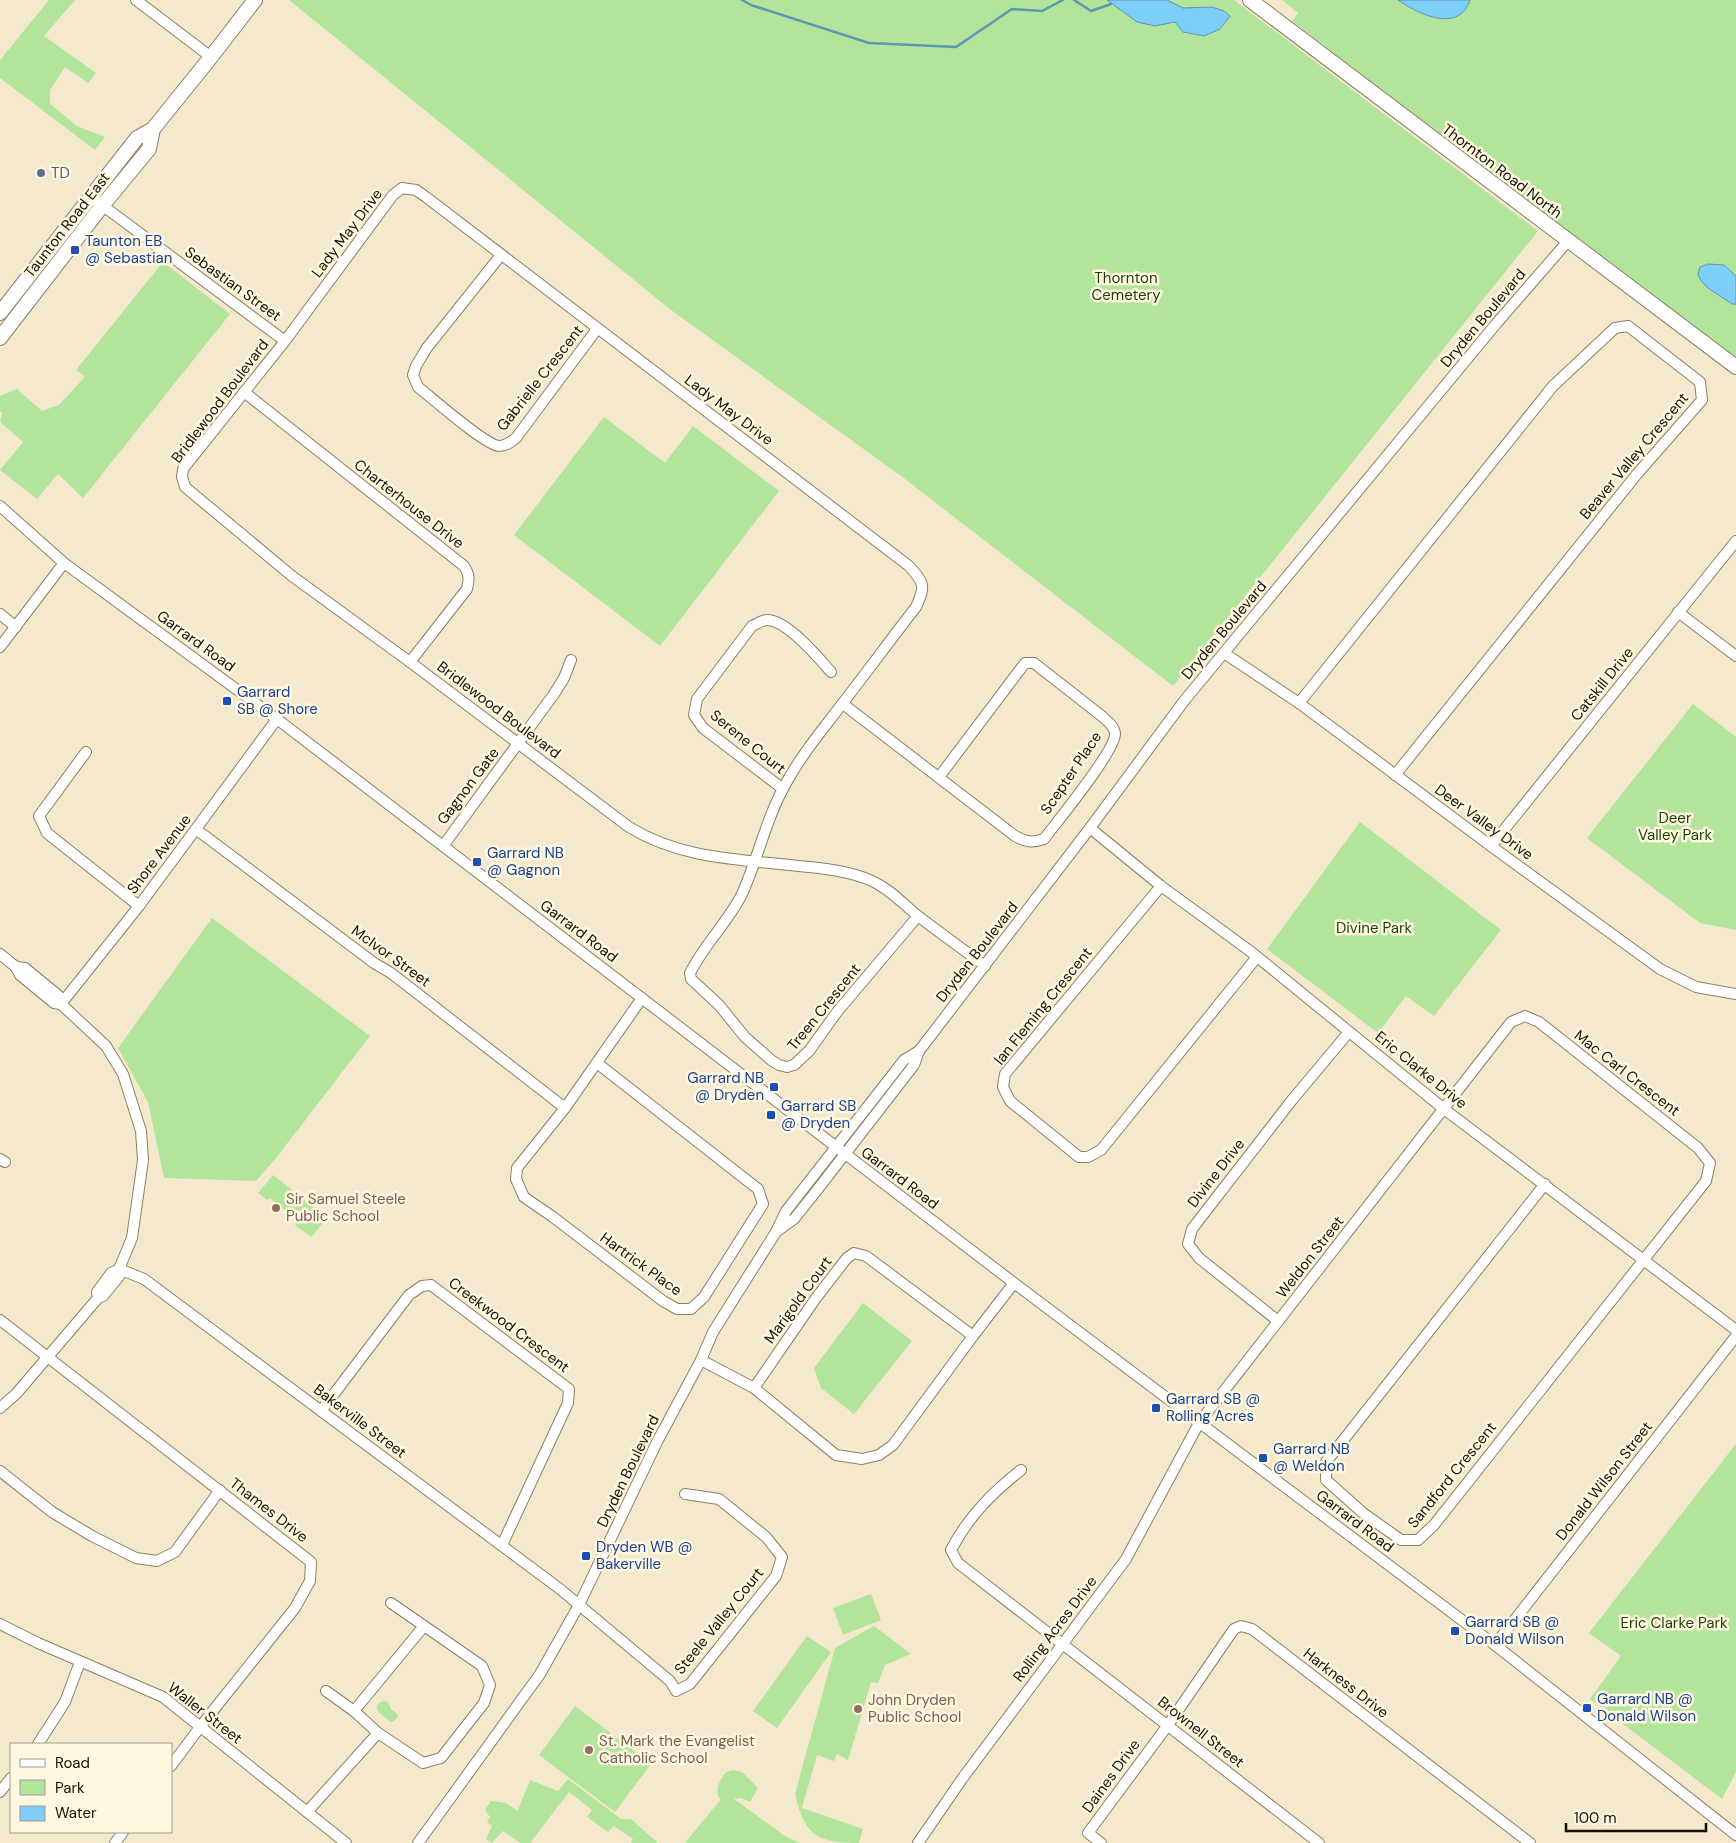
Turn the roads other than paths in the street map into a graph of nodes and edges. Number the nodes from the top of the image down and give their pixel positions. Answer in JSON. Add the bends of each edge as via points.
{"nodes":[{"id":1,"x":136,"y":0,"type":"edge"},
{"id":2,"x":254,"y":0,"type":"edge"},
{"id":3,"x":1250,"y":0,"type":"edge"},
{"id":4,"x":211,"y":58,"type":"junction"},
{"id":5,"x":96,"y":202,"type":"junction"},
{"id":6,"x":1568,"y":241,"type":"junction"},
{"id":7,"x":501,"y":255,"type":"junction"},
{"id":8,"x":0,"y":313,"type":"edge"},
{"id":9,"x":597,"y":329,"type":"junction"},
{"id":10,"x":0,"y":338,"type":"edge"},
{"id":11,"x":285,"y":341,"type":"junction"},
{"id":12,"x":1736,"y":367,"type":"edge"},
{"id":13,"x":244,"y":392,"type":"junction"},
{"id":14,"x":0,"y":506,"type":"edge"},
{"id":15,"x":1736,"y":541,"type":"edge"},
{"id":16,"x":64,"y":563,"type":"junction"},
{"id":17,"x":1678,"y":612,"type":"junction"},
{"id":18,"x":0,"y":614,"type":"edge"},
{"id":19,"x":16,"y":626,"type":"junction"},
{"id":20,"x":0,"y":648,"type":"edge"},
{"id":21,"x":1224,"y":653,"type":"junction"},
{"id":22,"x":1736,"y":656,"type":"edge"},
{"id":23,"x":571,"y":660,"type":"dead end"},
{"id":24,"x":410,"y":662,"type":"junction"},
{"id":25,"x":831,"y":672,"type":"dead end"},
{"id":26,"x":1299,"y":703,"type":"junction"},
{"id":27,"x":843,"y":704,"type":"junction"},
{"id":28,"x":277,"y":719,"type":"junction"},
{"id":29,"x":518,"y":744,"type":"junction"},
{"id":30,"x":86,"y":752,"type":"dead end"},
{"id":31,"x":1395,"y":775,"type":"junction"},
{"id":32,"x":940,"y":777,"type":"junction"},
{"id":33,"x":783,"y":789,"type":"junction"},
{"id":34,"x":1090,"y":828,"type":"junction"},
{"id":35,"x":197,"y":830,"type":"junction"},
{"id":36,"x":443,"y":846,"type":"junction"},
{"id":37,"x":1491,"y":846,"type":"junction"},
{"id":38,"x":754,"y":861,"type":"junction"},
{"id":39,"x":1161,"y":886,"type":"junction"},
{"id":40,"x":140,"y":906,"type":"junction"},
{"id":41,"x":918,"y":916,"type":"junction"},
{"id":42,"x":0,"y":954,"type":"edge"},
{"id":43,"x":1257,"y":957,"type":"junction"},
{"id":44,"x":985,"y":966,"type":"junction"},
{"id":45,"x":1736,"y":994,"type":"edge"},
{"id":46,"x":642,"y":998,"type":"junction"},
{"id":47,"x":61,"y":1004,"type":"junction"},
{"id":48,"x":1349,"y":1032,"type":"junction"},
{"id":49,"x":919,"y":1051,"type":"junction"},
{"id":50,"x":597,"y":1063,"type":"junction"},
{"id":51,"x":565,"y":1108,"type":"junction"},
{"id":52,"x":1444,"y":1108,"type":"junction"},
{"id":53,"x":836,"y":1148,"type":"junction"},
{"id":54,"x":845,"y":1154,"type":"junction"},
{"id":55,"x":1546,"y":1184,"type":"junction"},
{"id":56,"x":776,"y":1232,"type":"junction"},
{"id":57,"x":1643,"y":1260,"type":"junction"},
{"id":58,"x":119,"y":1269,"type":"junction"},
{"id":59,"x":1014,"y":1283,"type":"junction"},
{"id":60,"x":0,"y":1320,"type":"edge"},
{"id":61,"x":1278,"y":1321,"type":"junction"},
{"id":62,"x":1736,"y":1330,"type":"edge"},
{"id":63,"x":972,"y":1336,"type":"junction"},
{"id":64,"x":1736,"y":1336,"type":"edge"},
{"id":65,"x":49,"y":1357,"type":"junction"},
{"id":66,"x":701,"y":1360,"type":"junction"},
{"id":67,"x":754,"y":1388,"type":"junction"},
{"id":68,"x":0,"y":1408,"type":"edge"},
{"id":69,"x":321,"y":1412,"type":"junction"},
{"id":70,"x":1199,"y":1423,"type":"junction"},
{"id":71,"x":1021,"y":1470,"type":"dead end"},
{"id":72,"x":0,"y":1471,"type":"edge"},
{"id":73,"x":220,"y":1490,"type":"junction"},
{"id":74,"x":685,"y":1494,"type":"dead end"},
{"id":75,"x":502,"y":1545,"type":"junction"},
{"id":76,"x":391,"y":1603,"type":"dead end"},
{"id":77,"x":579,"y":1605,"type":"junction"},
{"id":78,"x":0,"y":1624,"type":"edge"},
{"id":79,"x":424,"y":1626,"type":"junction"},
{"id":80,"x":1063,"y":1645,"type":"junction"},
{"id":81,"x":1495,"y":1645,"type":"junction"},
{"id":82,"x":80,"y":1662,"type":"junction"},
{"id":83,"x":326,"y":1691,"type":"dead end"},
{"id":84,"x":354,"y":1711,"type":"junction"},
{"id":85,"x":1168,"y":1725,"type":"junction"},
{"id":86,"x":200,"y":1727,"type":"junction"},
{"id":87,"x":378,"y":1733,"type":"junction"},
{"id":88,"x":39,"y":1743,"type":"edge"},
{"id":89,"x":172,"y":1765,"type":"edge"},
{"id":90,"x":307,"y":1812,"type":"junction"},
{"id":91,"x":1736,"y":1834,"type":"edge"},
{"id":92,"x":346,"y":1843,"type":"edge"},
{"id":93,"x":418,"y":1843,"type":"edge"},
{"id":94,"x":918,"y":1843,"type":"edge"},
{"id":95,"x":1101,"y":1843,"type":"edge"},
{"id":96,"x":1320,"y":1843,"type":"edge"},
{"id":97,"x":1530,"y":1843,"type":"edge"}],
"edges":[{"from":1,"to":4,"type":"street"},
{"from":2,"to":4,"type":"main road","name":"Taunton Road East"},
{"from":3,"to":6,"type":"main road","name":"Thornton Road North"},
{"from":4,"to":5,"type":"main road","name":"Taunton Road East","via":[[153,129],[149,148]]},
{"from":5,"to":8,"type":"main road","name":"Taunton Road East"},
{"from":5,"to":10,"type":"main road","name":"Taunton Road East"},
{"from":5,"to":11,"type":"street","name":"Sebastian Street"},
{"from":6,"to":12,"type":"main road","name":"Thornton Road North"},
{"from":6,"to":21,"type":"street","name":"Dryden Boulevard"},
{"from":7,"to":9,"type":"street","name":"Lady May Drive"},
{"from":7,"to":9,"type":"street","name":"Gabrielle Crescent","via":[[426,349],[413,375],[418,387],[484,438],[497,446],[506,445],[516,438]]},
{"from":7,"to":11,"type":"street","name":"Lady May Drive","via":[[416,190],[402,188],[393,195]]},
{"from":9,"to":27,"type":"street","name":"Lady May Drive","via":[[909,566],[922,581],[923,592],[916,607]]},
{"from":11,"to":13,"type":"street","name":"Bridlewood Boulevard"},
{"from":13,"to":24,"type":"street","name":"Charterhouse Drive","via":[[469,573],[466,590]]},
{"from":13,"to":24,"type":"street","name":"Bridlewood Boulevard","via":[[183,469],[185,488],[292,576]]},
{"from":14,"to":16,"type":"street","name":"Garrard Road"},
{"from":15,"to":17,"type":"street","name":"Catskill Drive"},
{"from":16,"to":19,"type":"street"},
{"from":16,"to":28,"type":"street","name":"Garrard Road"},
{"from":17,"to":22,"type":"street"},
{"from":17,"to":37,"type":"street","name":"Catskill Drive"},
{"from":18,"to":19,"type":"street"},
{"from":19,"to":20,"type":"street"},
{"from":21,"to":26,"type":"street","name":"Deer Valley Drive"},
{"from":21,"to":34,"type":"street","name":"Dryden Boulevard","via":[[1184,701]]},
{"from":23,"to":29,"type":"street","name":"Gagnon Gate","via":[[554,694]]},
{"from":24,"to":29,"type":"street","name":"Bridlewood Boulevard"},
{"from":25,"to":33,"type":"street","name":"Serene Court","via":[[810,647],[776,622],[765,620],[752,626],[697,699],[694,715],[703,728]]},
{"from":26,"to":31,"type":"street","name":"Deer Valley Drive"},
{"from":26,"to":31,"type":"street","name":"Beaver Valley Crescent","via":[[1553,386],[1615,328],[1628,326],[1700,382],[1702,400],[1637,474]]},
{"from":27,"to":32,"type":"street","name":"Scepter Place"},
{"from":27,"to":33,"type":"street","name":"Lady May Drive"},
{"from":28,"to":35,"type":"street","name":"Shore Avenue"},
{"from":28,"to":36,"type":"street","name":"Garrard Road"},
{"from":29,"to":36,"type":"street","name":"Gagnon Gate"},
{"from":29,"to":38,"type":"street","name":"Bridlewood Boulevard","via":[[648,838],[699,854]]},
{"from":30,"to":40,"type":"street","via":[[39,816],[47,833]]},
{"from":31,"to":37,"type":"street","name":"Deer Valley Drive"},
{"from":32,"to":32,"type":"street","name":"Scepter Place","via":[[1016,836],[1026,842],[1034,842],[1044,839],[1090,778],[1114,742],[1115,732],[1103,718],[1034,663],[1025,663]]},
{"from":33,"to":38,"type":"street","name":"Lady May Drive"},
{"from":34,"to":39,"type":"street","name":"Eric Clarke Drive"},
{"from":34,"to":44,"type":"street","name":"Dryden Boulevard"},
{"from":35,"to":40,"type":"street","name":"Shore Avenue"},
{"from":35,"to":51,"type":"street","name":"McIvor Street","via":[[391,973]]},
{"from":36,"to":46,"type":"street","name":"Garrard Road"},
{"from":37,"to":45,"type":"street","name":"Deer Valley Drive","via":[[1660,969],[1696,987]]},
{"from":38,"to":41,"type":"street","name":"Bridlewood Boulevard","via":[[820,868],[872,881]]},
{"from":38,"to":41,"type":"street","name":"Treen Crescent","via":[[741,895],[690,973],[691,979],[719,1005],[745,1037],[779,1065],[787,1067],[799,1062]]},
{"from":39,"to":43,"type":"street","name":"Eric Clarke Drive"},
{"from":39,"to":43,"type":"street","name":"Ian Fleming Crescent","via":[[1006,1074],[1002,1087],[1010,1101],[1079,1158],[1101,1150]]},
{"from":40,"to":47,"type":"street","name":"Shore Avenue"},
{"from":41,"to":44,"type":"street","name":"Bridlewood Boulevard"},
{"from":42,"to":47,"type":"street","via":[[16,968],[26,968],[59,996]]},
{"from":43,"to":48,"type":"street","name":"Eric Clarke Drive"},
{"from":44,"to":49,"type":"street","name":"Dryden Boulevard"},
{"from":46,"to":50,"type":"street","name":"Hartrick Place"},
{"from":46,"to":53,"type":"street","name":"Garrard Road"},
{"from":47,"to":58,"type":"street","via":[[106,1046],[123,1074],[140,1132],[143,1160],[132,1238]]},
{"from":48,"to":52,"type":"street","name":"Eric Clarke Drive"},
{"from":48,"to":61,"type":"street","name":"Divine Drive","via":[[1192,1229],[1188,1244],[1199,1258]]},
{"from":49,"to":53,"type":"street","name":"Dryden Boulevard","via":[[904,1060]]},
{"from":49,"to":54,"type":"street","name":"Dryden Boulevard","via":[[914,1065]]},
{"from":50,"to":51,"type":"street","name":"Hartrick Place"},
{"from":50,"to":51,"type":"street","name":"Hartrick Place","via":[[758,1189],[763,1204],[704,1297],[691,1309],[677,1309],[663,1301],[524,1197],[516,1179],[516,1168]]},
{"from":52,"to":55,"type":"street","name":"Eric Clarke Drive"},
{"from":52,"to":57,"type":"street","name":"Mac Carl Crescent","via":[[1511,1022],[1525,1016],[1539,1022],[1698,1148],[1710,1163],[1706,1181]]},
{"from":52,"to":61,"type":"street","name":"Weldon Street"},
{"from":53,"to":54,"type":"street","name":"Garrard Road"},
{"from":53,"to":56,"type":"street","name":"Dryden Boulevard","via":[[786,1211]]},
{"from":54,"to":56,"type":"street","name":"Dryden Boulevard","via":[[794,1219]]},
{"from":54,"to":59,"type":"street","name":"Garrard Road"},
{"from":55,"to":57,"type":"street","name":"Eric Clarke Drive"},
{"from":55,"to":57,"type":"street","name":"Sandford Crescent","via":[[1326,1462],[1326,1480],[1363,1513],[1401,1540],[1418,1540],[1434,1525]]},
{"from":56,"to":66,"type":"street","name":"Dryden Boulevard","via":[[713,1332]]},
{"from":57,"to":62,"type":"street","name":"Eric Clarke Drive"},
{"from":58,"to":65,"type":"street","via":[[111,1272],[97,1292],[98,1298]]},
{"from":58,"to":69,"type":"street","name":"Bakerville Street","via":[[144,1279]]},
{"from":59,"to":63,"type":"street"},
{"from":59,"to":70,"type":"street","name":"Garrard Road"},
{"from":60,"to":65,"type":"street","name":"Thames Drive"},
{"from":61,"to":70,"type":"street","name":"Weldon Street"},
{"from":63,"to":67,"type":"street","via":[[893,1445],[862,1459],[836,1455]]},
{"from":63,"to":67,"type":"street","name":"Marigold Court","via":[[866,1256],[854,1253],[816,1298]]},
{"from":64,"to":81,"type":"street","name":"Donald Wilson Street"},
{"from":65,"to":68,"type":"street"},
{"from":65,"to":73,"type":"street","name":"Thames Drive"},
{"from":66,"to":67,"type":"street"},
{"from":66,"to":77,"type":"street","name":"Dryden Boulevard"},
{"from":69,"to":75,"type":"street","name":"Bakerville Street"},
{"from":69,"to":75,"type":"street","name":"Creekwood Crescent","via":[[410,1296],[422,1286],[431,1285],[569,1389],[568,1403]]},
{"from":70,"to":80,"type":"street","name":"Rolling Acres Drive","via":[[1126,1559]]},
{"from":70,"to":81,"type":"street","name":"Garrard Road"},
{"from":71,"to":80,"type":"street","name":"Brownell Street","via":[[995,1491],[961,1530],[951,1550],[958,1563]]},
{"from":72,"to":73,"type":"street","via":[[52,1512],[92,1536],[136,1558],[157,1561],[175,1552]]},
{"from":73,"to":86,"type":"street","name":"Thames Drive","via":[[311,1562],[310,1581],[294,1608]]},
{"from":74,"to":77,"type":"street","name":"Steele Valley Court","via":[[719,1499],[766,1537],[782,1557],[776,1576],[690,1684],[676,1691],[670,1681]]},
{"from":75,"to":77,"type":"street","name":"Bakerville Street"},
{"from":76,"to":79,"type":"street"},
{"from":77,"to":93,"type":"street","name":"Dryden Boulevard","via":[[540,1674]]},
{"from":78,"to":82,"type":"street","name":"Waller Street"},
{"from":79,"to":84,"type":"street"},
{"from":79,"to":87,"type":"street","via":[[482,1666],[490,1685],[484,1703],[441,1758],[423,1763]]},
{"from":80,"to":85,"type":"street","name":"Brownell Street"},
{"from":80,"to":94,"type":"street","name":"Rolling Acres Drive"},
{"from":81,"to":91,"type":"street","name":"Garrard Road"},
{"from":82,"to":86,"type":"street","name":"Waller Street","via":[[163,1697]]},
{"from":82,"to":88,"type":"street","via":[[65,1702]]},
{"from":83,"to":84,"type":"street"},
{"from":84,"to":87,"type":"street"},
{"from":85,"to":95,"type":"street","name":"Daines Drive","via":[[1088,1833]]},
{"from":85,"to":96,"type":"street","name":"Brownell Street"},
{"from":85,"to":97,"type":"street","name":"Harkness Drive","via":[[1234,1628],[1245,1626]]},
{"from":86,"to":89,"type":"street"},
{"from":86,"to":90,"type":"street","name":"Waller Street"},
{"from":87,"to":90,"type":"street"},
{"from":90,"to":92,"type":"street","name":"Waller Street"}]}
